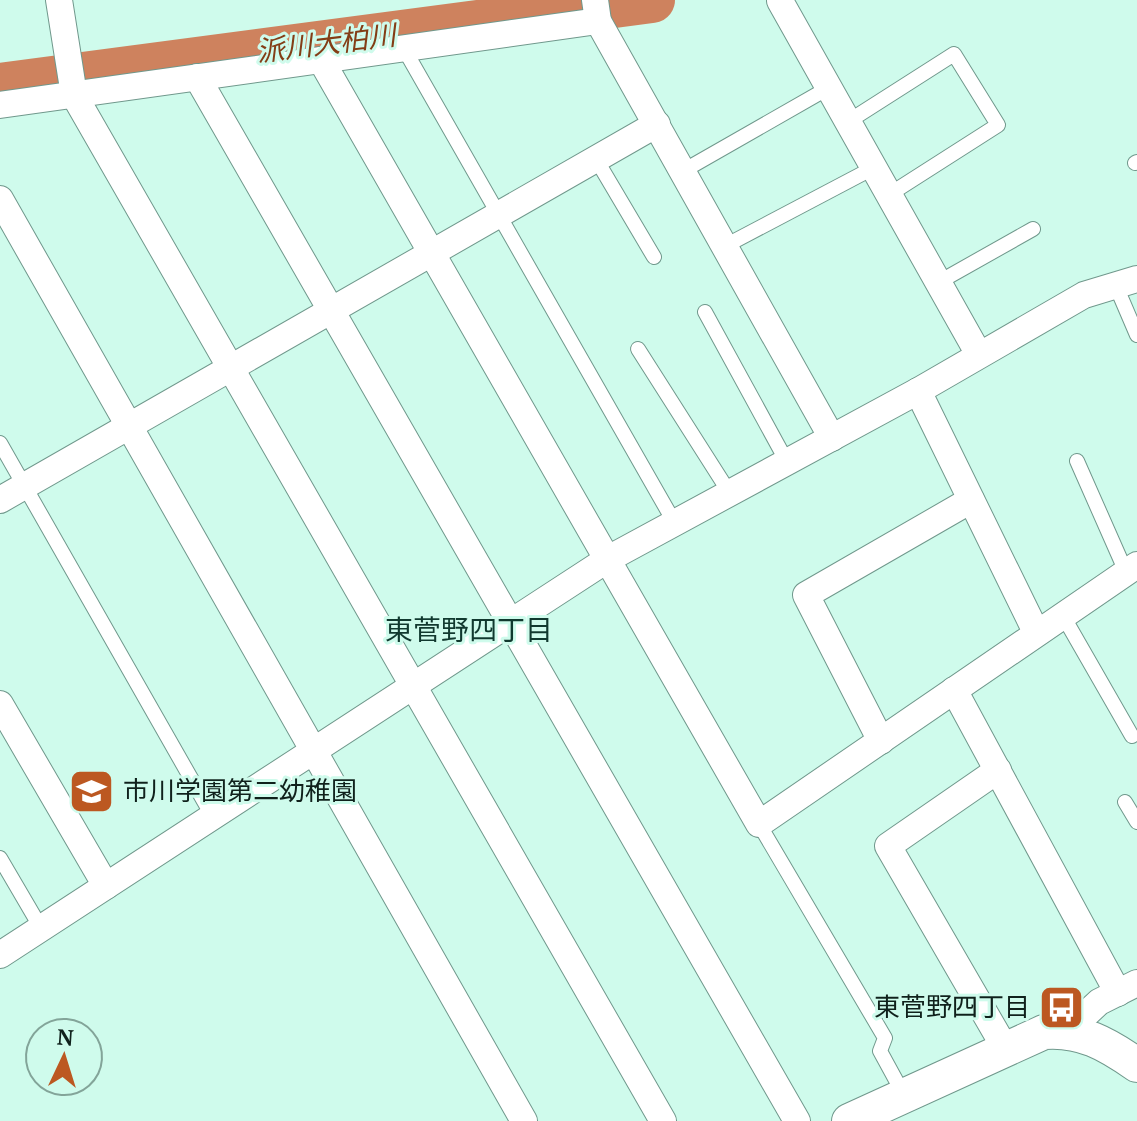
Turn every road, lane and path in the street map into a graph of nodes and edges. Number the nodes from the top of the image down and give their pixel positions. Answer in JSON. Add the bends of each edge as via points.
{"nodes":[{"id":1,"x":59,"y":0,"type":"edge"},
{"id":2,"x":780,"y":1,"type":"edge"},
{"id":3,"x":597,"y":10,"type":"edge"},
{"id":4,"x":403,"y":47,"type":"junction"},
{"id":5,"x":321,"y":60,"type":"junction"},
{"id":6,"x":197,"y":77,"type":"junction"},
{"id":7,"x":830,"y":87,"type":"junction"},
{"id":8,"x":74,"y":95,"type":"junction"},
{"id":9,"x":0,"y":105,"type":"edge"},
{"id":10,"x":849,"y":121,"type":"junction"},
{"id":11,"x":657,"y":124,"type":"junction"},
{"id":12,"x":596,"y":159,"type":"junction"},
{"id":13,"x":875,"y":167,"type":"junction"},
{"id":14,"x":683,"y":171,"type":"junction"},
{"id":15,"x":890,"y":194,"type":"junction"},
{"id":16,"x":0,"y":199,"type":"edge"},
{"id":17,"x":500,"y":214,"type":"junction"},
{"id":18,"x":1033,"y":229,"type":"dead end"},
{"id":19,"x":725,"y":246,"type":"junction"},
{"id":20,"x":430,"y":254,"type":"junction"},
{"id":21,"x":654,"y":257,"type":"dead end"},
{"id":22,"x":939,"y":282,"type":"junction"},
{"id":23,"x":1126,"y":282,"type":"edge"},
{"id":24,"x":332,"y":310,"type":"junction"},
{"id":25,"x":705,"y":312,"type":"dead end"},
{"id":26,"x":1137,"y":335,"type":"edge"},
{"id":27,"x":638,"y":349,"type":"dead end"},
{"id":28,"x":978,"y":353,"type":"junction"},
{"id":29,"x":231,"y":368,"type":"junction"},
{"id":30,"x":918,"y":391,"type":"junction"},
{"id":31,"x":130,"y":426,"type":"junction"},
{"id":32,"x":832,"y":438,"type":"junction"},
{"id":33,"x":0,"y":443,"type":"edge"},
{"id":34,"x":1077,"y":461,"type":"dead end"},
{"id":35,"x":787,"y":462,"type":"junction"},
{"id":36,"x":25,"y":486,"type":"junction"},
{"id":37,"x":729,"y":492,"type":"junction"},
{"id":38,"x":0,"y":500,"type":"edge"},
{"id":39,"x":971,"y":500,"type":"junction"},
{"id":40,"x":673,"y":520,"type":"junction"},
{"id":41,"x":608,"y":559,"type":"junction"},
{"id":42,"x":1132,"y":569,"type":"edge"},
{"id":43,"x":1062,"y":614,"type":"junction"},
{"id":44,"x":511,"y":621,"type":"junction"},
{"id":45,"x":1036,"y":632,"type":"junction"},
{"id":46,"x":414,"y":686,"type":"junction"},
{"id":47,"x":954,"y":690,"type":"junction"},
{"id":48,"x":0,"y":704,"type":"edge"},
{"id":49,"x":1132,"y":736,"type":"dead end"},
{"id":50,"x":881,"y":741,"type":"junction"},
{"id":51,"x":315,"y":752,"type":"junction"},
{"id":52,"x":998,"y":770,"type":"junction"},
{"id":53,"x":1125,"y":802,"type":"dead end"},
{"id":54,"x":213,"y":817,"type":"junction"},
{"id":55,"x":1137,"y":822,"type":"edge"},
{"id":56,"x":759,"y":824,"type":"junction"},
{"id":57,"x":0,"y":858,"type":"edge"},
{"id":58,"x":106,"y":886,"type":"junction"},
{"id":59,"x":41,"y":928,"type":"junction"},
{"id":60,"x":0,"y":955,"type":"edge"},
{"id":61,"x":1128,"y":988,"type":"edge"},
{"id":62,"x":1069,"y":1030,"type":"junction"},
{"id":63,"x":1005,"y":1048,"type":"junction"},
{"id":64,"x":1137,"y":1065,"type":"edge"},
{"id":65,"x":904,"y":1095,"type":"junction"},
{"id":66,"x":524,"y":1121,"type":"edge"},
{"id":67,"x":663,"y":1121,"type":"edge"},
{"id":68,"x":797,"y":1121,"type":"edge"},
{"id":69,"x":849,"y":1121,"type":"edge"}],
"edges":[{"from":1,"to":8,"type":"street"},
{"from":2,"to":7,"type":"street"},
{"from":3,"to":4,"type":"street"},
{"from":3,"to":11,"type":"street"},
{"from":4,"to":5,"type":"street"},
{"from":4,"to":17,"type":"lane"},
{"from":5,"to":6,"type":"street"},
{"from":5,"to":20,"type":"street"},
{"from":6,"to":8,"type":"street"},
{"from":6,"to":24,"type":"street"},
{"from":7,"to":10,"type":"street"},
{"from":7,"to":14,"type":"lane"},
{"from":8,"to":9,"type":"street"},
{"from":8,"to":29,"type":"street"},
{"from":10,"to":13,"type":"street"},
{"from":10,"to":15,"type":"lane","via":[[954,54],[998,125]]},
{"from":11,"to":12,"type":"street"},
{"from":11,"to":14,"type":"street"},
{"from":12,"to":17,"type":"street"},
{"from":12,"to":21,"type":"lane"},
{"from":13,"to":15,"type":"street"},
{"from":13,"to":19,"type":"lane"},
{"from":14,"to":19,"type":"street"},
{"from":15,"to":22,"type":"street"},
{"from":16,"to":31,"type":"street"},
{"from":17,"to":20,"type":"street"},
{"from":17,"to":40,"type":"lane"},
{"from":18,"to":22,"type":"lane"},
{"from":19,"to":32,"type":"street"},
{"from":20,"to":24,"type":"street"},
{"from":20,"to":41,"type":"street"},
{"from":22,"to":28,"type":"street"},
{"from":23,"to":26,"type":"lane"},
{"from":23,"to":28,"type":"street","via":[[1084,295]]},
{"from":24,"to":29,"type":"street"},
{"from":24,"to":44,"type":"street"},
{"from":25,"to":35,"type":"lane"},
{"from":27,"to":37,"type":"lane"},
{"from":28,"to":30,"type":"street"},
{"from":29,"to":31,"type":"street"},
{"from":29,"to":46,"type":"street"},
{"from":30,"to":32,"type":"street"},
{"from":30,"to":39,"type":"street"},
{"from":31,"to":36,"type":"street"},
{"from":31,"to":51,"type":"street"},
{"from":32,"to":35,"type":"street"},
{"from":33,"to":36,"type":"lane"},
{"from":34,"to":42,"type":"lane"},
{"from":35,"to":37,"type":"street"},
{"from":36,"to":38,"type":"street"},
{"from":36,"to":54,"type":"lane"},
{"from":37,"to":40,"type":"street"},
{"from":39,"to":45,"type":"street"},
{"from":39,"to":50,"type":"street","via":[[806,595]]},
{"from":40,"to":41,"type":"street"},
{"from":41,"to":44,"type":"street"},
{"from":41,"to":56,"type":"street"},
{"from":42,"to":43,"type":"street"},
{"from":43,"to":45,"type":"street"},
{"from":43,"to":49,"type":"lane"},
{"from":44,"to":46,"type":"street"},
{"from":44,"to":68,"type":"street"},
{"from":45,"to":47,"type":"street"},
{"from":46,"to":51,"type":"street"},
{"from":46,"to":67,"type":"street"},
{"from":47,"to":50,"type":"street"},
{"from":47,"to":52,"type":"street"},
{"from":48,"to":58,"type":"street"},
{"from":50,"to":56,"type":"street"},
{"from":51,"to":54,"type":"street"},
{"from":51,"to":66,"type":"street"},
{"from":52,"to":61,"type":"street"},
{"from":52,"to":63,"type":"street","via":[[888,846]]},
{"from":53,"to":55,"type":"lane"},
{"from":54,"to":58,"type":"street"},
{"from":56,"to":65,"type":"lane","via":[[885,1038],[880,1051]]},
{"from":57,"to":59,"type":"lane"},
{"from":58,"to":59,"type":"street"},
{"from":59,"to":60,"type":"street"},
{"from":61,"to":62,"type":"street","via":[[1099,1002]]},
{"from":62,"to":63,"type":"street","via":[[1044,1032]]},
{"from":62,"to":64,"type":"street","via":[[1094,1038]]},
{"from":63,"to":65,"type":"street"},
{"from":65,"to":69,"type":"street"}]}
